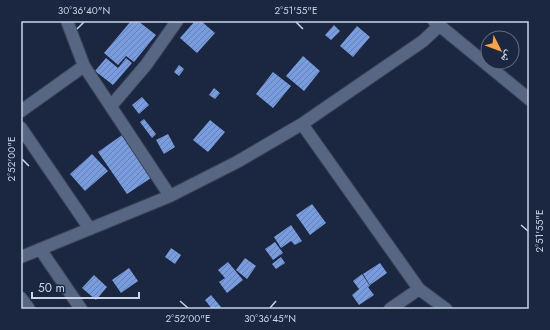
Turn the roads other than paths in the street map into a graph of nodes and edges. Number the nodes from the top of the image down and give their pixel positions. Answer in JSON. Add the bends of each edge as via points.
{"nodes":[{"id":1,"x":67,"y":21,"type":"edge"},
{"id":2,"x":177,"y":21,"type":"edge"},
{"id":3,"x":436,"y":23,"type":"edge"},
{"id":4,"x":84,"y":66,"type":"junction"},
{"id":5,"x":529,"y":99,"type":"edge"},
{"id":6,"x":111,"y":106,"type":"junction"},
{"id":7,"x":21,"y":111,"type":"edge"},
{"id":8,"x":302,"y":124,"type":"junction"},
{"id":9,"x":21,"y":128,"type":"edge"},
{"id":10,"x":170,"y":196,"type":"junction"},
{"id":11,"x":90,"y":229,"type":"junction"},
{"id":12,"x":40,"y":249,"type":"junction"},
{"id":13,"x":21,"y":257,"type":"edge"},
{"id":14,"x":419,"y":289,"type":"junction"},
{"id":15,"x":21,"y":298,"type":"edge"},
{"id":16,"x":29,"y":309,"type":"edge"},
{"id":17,"x":81,"y":309,"type":"edge"},
{"id":18,"x":390,"y":309,"type":"edge"},
{"id":19,"x":446,"y":309,"type":"edge"}],
"edges":[{"from":1,"to":4,"type":"street"},
{"from":2,"to":6,"type":"street","via":[[146,65]]},
{"from":3,"to":5,"type":"street"},
{"from":3,"to":8,"type":"street","via":[[422,41]]},
{"from":4,"to":6,"type":"street"},
{"from":4,"to":7,"type":"street"},
{"from":6,"to":10,"type":"street"},
{"from":8,"to":10,"type":"street","via":[[237,162]]},
{"from":8,"to":14,"type":"street"},
{"from":9,"to":11,"type":"street"},
{"from":10,"to":11,"type":"street"},
{"from":11,"to":12,"type":"street"},
{"from":12,"to":13,"type":"street"},
{"from":12,"to":17,"type":"street"},
{"from":14,"to":18,"type":"street"},
{"from":14,"to":19,"type":"street"},
{"from":15,"to":16,"type":"street"}]}
